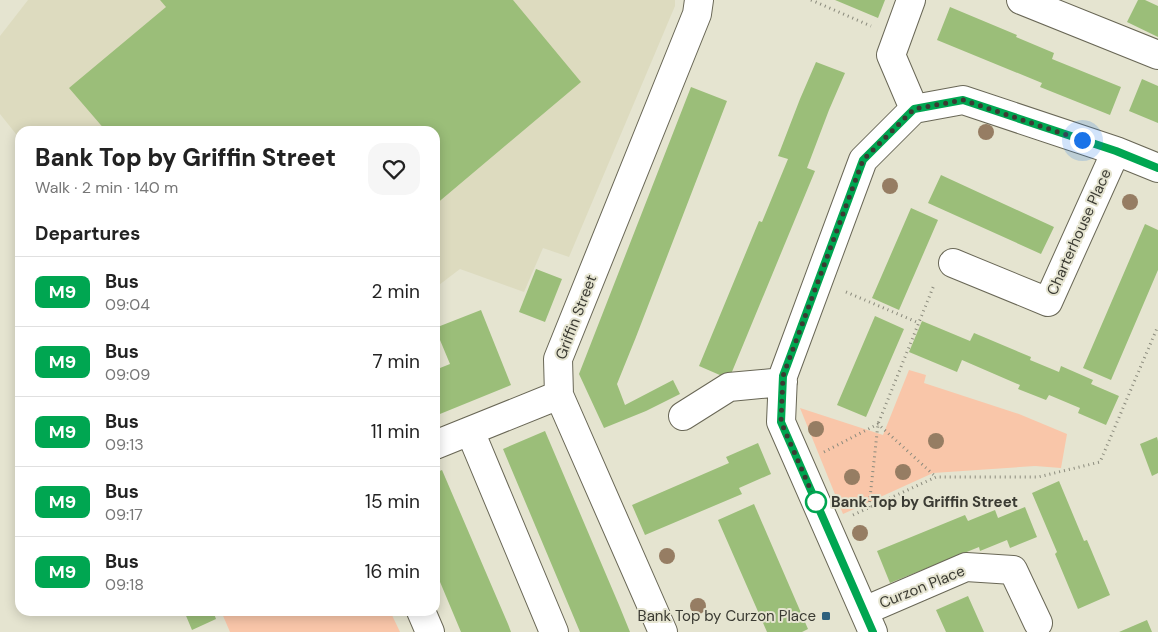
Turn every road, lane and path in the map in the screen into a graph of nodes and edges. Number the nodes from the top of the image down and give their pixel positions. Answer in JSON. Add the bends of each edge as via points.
{"nodes":[{"id":1,"x":699,"y":0,"type":"edge"},
{"id":2,"x":811,"y":0,"type":"edge"},
{"id":3,"x":910,"y":0,"type":"edge"},
{"id":4,"x":1021,"y":0,"type":"edge"},
{"id":5,"x":897,"y":38,"type":"junction"},
{"id":6,"x":1158,"y":55,"type":"edge"},
{"id":7,"x":914,"y":109,"type":"junction"},
{"id":8,"x":1116,"y":151,"type":"junction"},
{"id":9,"x":1158,"y":168,"type":"edge"},
{"id":10,"x":952,"y":264,"type":"joint"},
{"id":11,"x":818,"y":281,"type":"junction"},
{"id":12,"x":919,"y":323,"type":"junction"},
{"id":13,"x":1158,"y":326,"type":"edge"},
{"id":14,"x":783,"y":382,"type":"junction"},
{"id":15,"x":559,"y":395,"type":"junction"},
{"id":16,"x":683,"y":416,"type":"dead end"},
{"id":17,"x":878,"y":424,"type":"junction"},
{"id":18,"x":470,"y":431,"type":"junction"},
{"id":19,"x":440,"y":443,"type":"edge"},
{"id":20,"x":800,"y":464,"type":"junction"},
{"id":21,"x":936,"y":477,"type":"junction"},
{"id":22,"x":868,"y":508,"type":"junction"},
{"id":23,"x":827,"y":527,"type":"junction"},
{"id":24,"x":423,"y":616,"type":"edge"},
{"id":25,"x":869,"y":621,"type":"edge"},
{"id":26,"x":1038,"y":623,"type":"dead end"},
{"id":27,"x":430,"y":632,"type":"edge"},
{"id":28,"x":554,"y":632,"type":"edge"},
{"id":29,"x":663,"y":632,"type":"edge"}],
"edges":[{"from":1,"to":15,"type":"street","name":"Griffin Street","via":[[697,14],[558,359]]},
{"from":2,"to":5,"type":"path"},
{"from":3,"to":5,"type":"street"},
{"from":4,"to":6,"type":"street"},
{"from":5,"to":7,"type":"street","via":[[891,55]]},
{"from":7,"to":8,"type":"street","via":[[963,100]]},
{"from":7,"to":11,"type":"street","via":[[863,160]]},
{"from":8,"to":9,"type":"street"},
{"from":8,"to":10,"type":"street","name":"Charterhouse Place","via":[[1048,302]]},
{"from":10,"to":12,"type":"path","via":[[942,264]]},
{"from":11,"to":12,"type":"path"},
{"from":11,"to":14,"type":"street"},
{"from":12,"to":17,"type":"path"},
{"from":13,"to":21,"type":"path","via":[[1100,462],[1038,477]]},
{"from":14,"to":16,"type":"street","via":[[729,388]]},
{"from":14,"to":20,"type":"street","via":[[781,422]]},
{"from":15,"to":18,"type":"street"},
{"from":15,"to":29,"type":"street","name":"Griffin Street"},
{"from":17,"to":20,"type":"path"},
{"from":17,"to":21,"type":"path"},
{"from":17,"to":22,"type":"path"},
{"from":18,"to":19,"type":"street"},
{"from":18,"to":28,"type":"street"},
{"from":20,"to":23,"type":"street"},
{"from":21,"to":22,"type":"path"},
{"from":22,"to":23,"type":"path"},
{"from":23,"to":25,"type":"street"},
{"from":24,"to":27,"type":"street"},
{"from":25,"to":26,"type":"street","name":"Curzon Place","via":[[966,567],[1013,570]]}]}
